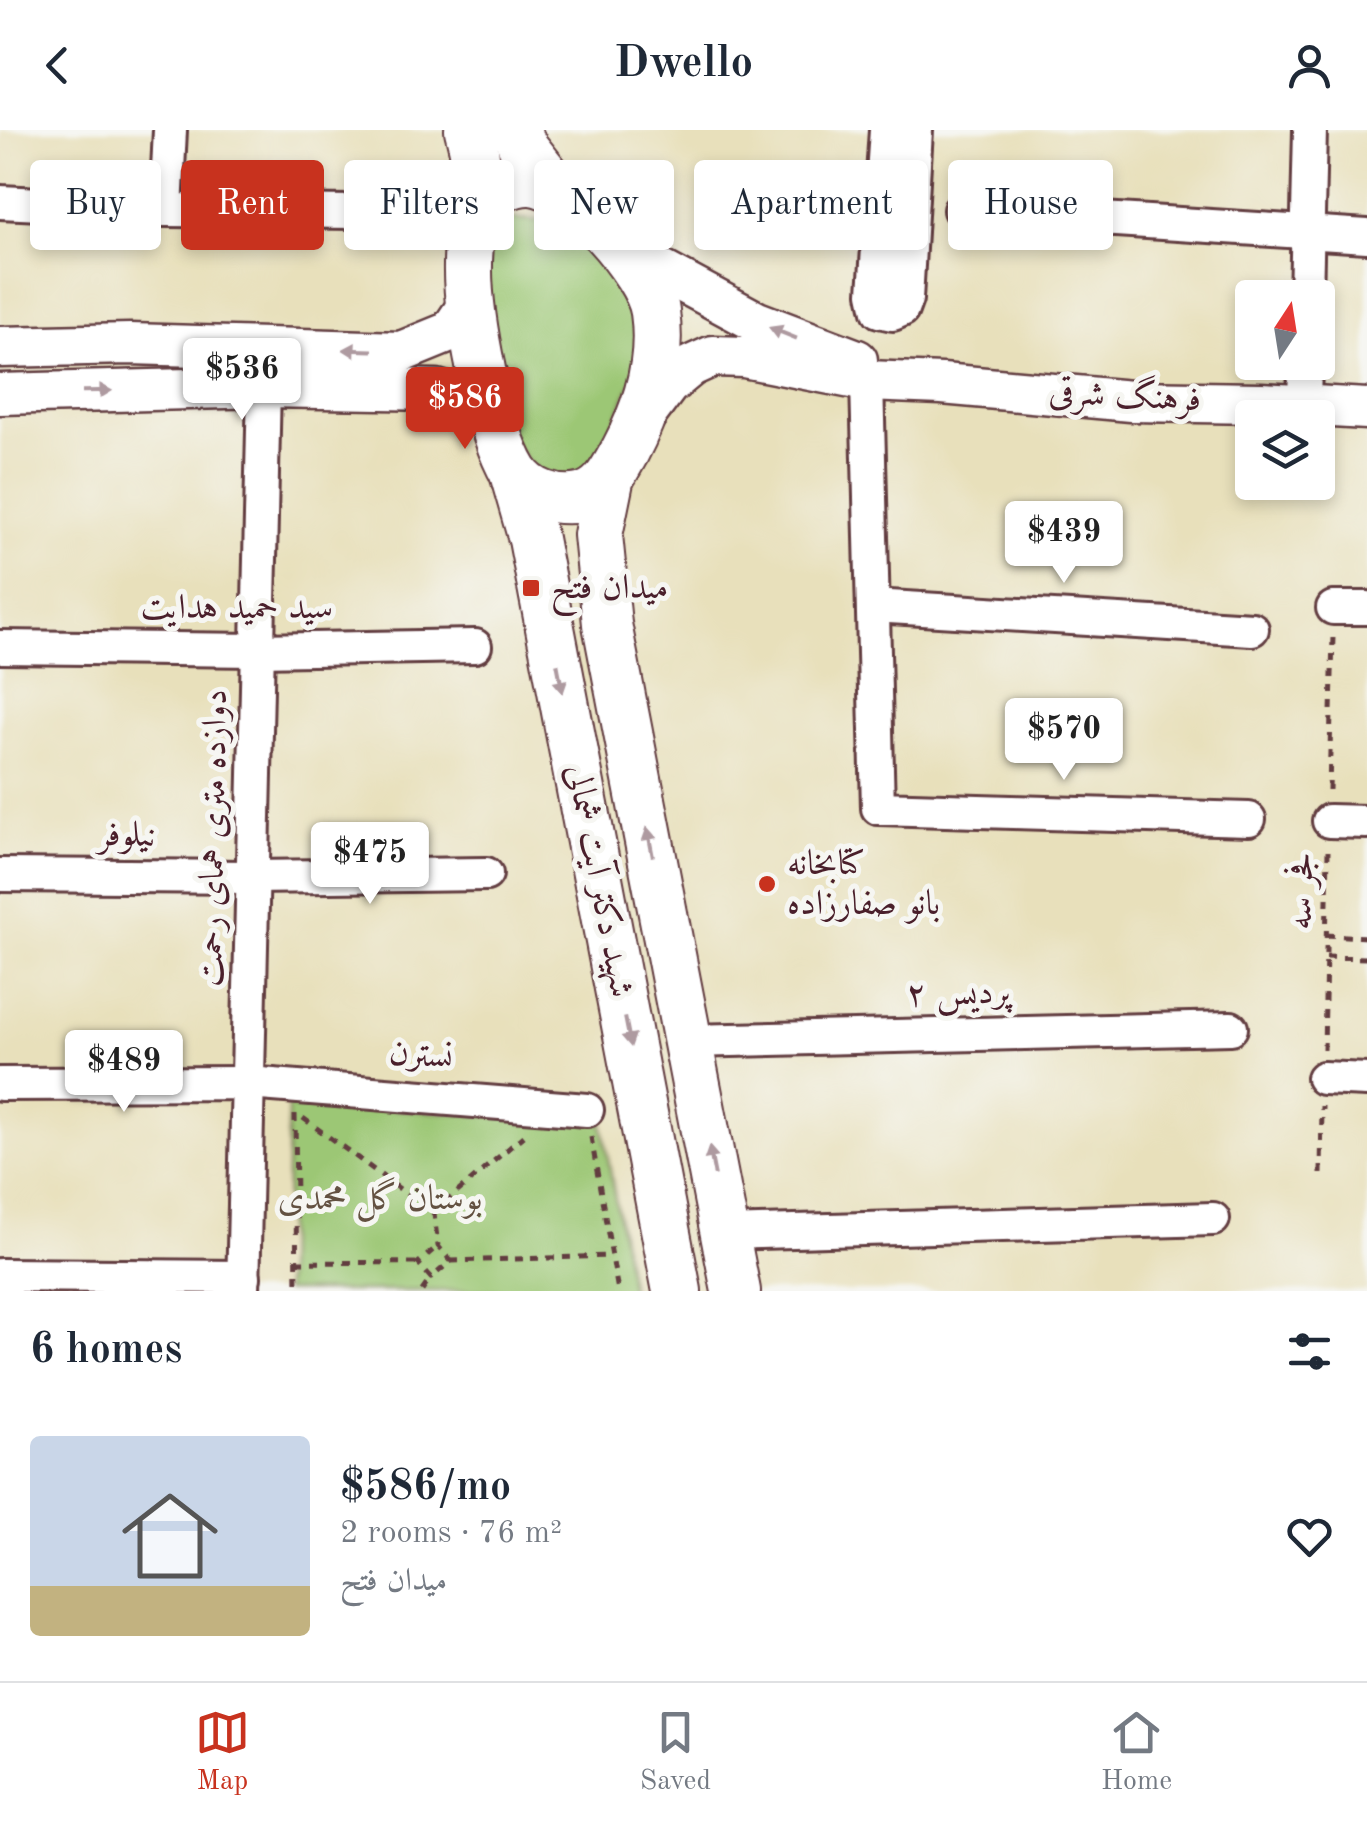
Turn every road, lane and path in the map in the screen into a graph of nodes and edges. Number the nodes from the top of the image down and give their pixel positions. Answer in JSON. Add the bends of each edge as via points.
{"nodes":[{"id":1,"x":170,"y":130,"type":"edge"},
{"id":2,"x":481,"y":130,"type":"edge"},
{"id":3,"x":886,"y":130,"type":"edge"},
{"id":4,"x":916,"y":130,"type":"edge"},
{"id":5,"x":1310,"y":130,"type":"edge"},
{"id":6,"x":477,"y":160,"type":"edge"},
{"id":7,"x":534,"y":161,"type":"edge"},
{"id":8,"x":0,"y":202,"type":"edge"},
{"id":9,"x":166,"y":210,"type":"junction"},
{"id":10,"x":344,"y":212,"type":"edge"},
{"id":11,"x":1113,"y":220,"type":"edge"},
{"id":12,"x":1308,"y":232,"type":"junction"},
{"id":13,"x":1367,"y":236,"type":"edge"},
{"id":14,"x":465,"y":250,"type":"edge"},
{"id":15,"x":624,"y":250,"type":"edge"},
{"id":16,"x":626,"y":252,"type":"junction"},
{"id":17,"x":1307,"y":280,"type":"edge"},
{"id":18,"x":470,"y":301,"type":"junction"},
{"id":19,"x":0,"y":347,"type":"edge"},
{"id":20,"x":867,"y":381,"type":"junction"},
{"id":21,"x":942,"y":384,"type":"junction"},
{"id":22,"x":264,"y":387,"type":"junction"},
{"id":23,"x":0,"y":394,"type":"edge"},
{"id":24,"x":1235,"y":404,"type":"edge"},
{"id":25,"x":492,"y":406,"type":"junction"},
{"id":26,"x":1335,"y":407,"type":"edge"},
{"id":27,"x":1367,"y":409,"type":"edge"},
{"id":28,"x":642,"y":420,"type":"junction"},
{"id":29,"x":514,"y":473,"type":"junction"},
{"id":30,"x":608,"y":481,"type":"junction"},
{"id":31,"x":873,"y":606,"type":"junction"},
{"id":32,"x":1333,"y":608,"type":"joint"},
{"id":33,"x":1367,"y":608,"type":"edge"},
{"id":34,"x":1252,"y":630,"type":"dead end"},
{"id":35,"x":0,"y":646,"type":"edge"},
{"id":36,"x":475,"y":646,"type":"dead end"},
{"id":37,"x":258,"y":650,"type":"junction"},
{"id":38,"x":1249,"y":819,"type":"dead end"},
{"id":39,"x":1329,"y":821,"type":"junction"},
{"id":40,"x":1367,"y":822,"type":"edge"},
{"id":41,"x":486,"y":874,"type":"dead end"},
{"id":42,"x":0,"y":875,"type":"edge"},
{"id":43,"x":252,"y":878,"type":"junction"},
{"id":44,"x":1326,"y":935,"type":"junction"},
{"id":45,"x":1367,"y":937,"type":"edge"},
{"id":46,"x":1326,"y":957,"type":"junction"},
{"id":47,"x":1367,"y":958,"type":"edge"},
{"id":48,"x":1231,"y":1028,"type":"dead end"},
{"id":49,"x":688,"y":1041,"type":"junction"},
{"id":50,"x":1323,"y":1078,"type":"junction"},
{"id":51,"x":1367,"y":1080,"type":"edge"},
{"id":52,"x":0,"y":1084,"type":"edge"},
{"id":53,"x":248,"y":1084,"type":"junction"},
{"id":54,"x":586,"y":1110,"type":"joint"},
{"id":55,"x":529,"y":1130,"type":"dead end"},
{"id":56,"x":1321,"y":1174,"type":"dead end"},
{"id":57,"x":433,"y":1213,"type":"dead end"},
{"id":58,"x":1213,"y":1220,"type":"dead end"},
{"id":59,"x":726,"y":1232,"type":"junction"},
{"id":60,"x":668,"y":1242,"type":"junction"},
{"id":61,"x":438,"y":1246,"type":"junction"},
{"id":62,"x":611,"y":1256,"type":"junction"},
{"id":63,"x":451,"y":1260,"type":"junction"},
{"id":64,"x":296,"y":1262,"type":"junction"},
{"id":65,"x":418,"y":1263,"type":"junction"},
{"id":66,"x":0,"y":1275,"type":"edge"},
{"id":67,"x":431,"y":1278,"type":"junction"},
{"id":68,"x":244,"y":1284,"type":"edge"},
{"id":69,"x":297,"y":1291,"type":"edge"},
{"id":70,"x":422,"y":1291,"type":"edge"},
{"id":71,"x":618,"y":1291,"type":"edge"},
{"id":72,"x":669,"y":1291,"type":"edge"},
{"id":73,"x":677,"y":1291,"type":"edge"},
{"id":74,"x":736,"y":1291,"type":"edge"}],
"edges":[{"from":1,"to":9,"type":"street"},
{"from":2,"to":6,"type":"main road"},
{"from":2,"to":7,"type":"main road","via":[[523,147]]},
{"from":3,"to":4,"type":"street","via":[[890,296]]},
{"from":5,"to":12,"type":"street"},
{"from":8,"to":9,"type":"street"},
{"from":9,"to":10,"type":"street"},
{"from":11,"to":12,"type":"street"},
{"from":12,"to":13,"type":"street"},
{"from":12,"to":17,"type":"street"},
{"from":14,"to":18,"type":"main road"},
{"from":15,"to":16,"type":"main road"},
{"from":21,"to":16,"type":"street","name":"فرهنگ شرقی","one_way":true,"via":[[842,356],[757,322]]},
{"from":16,"to":28,"type":"main road","via":[[656,312],[652,383]]},
{"from":18,"to":19,"type":"street","one_way":true,"via":[[450,332],[401,352]]},
{"from":18,"to":25,"type":"main road"},
{"from":20,"to":21,"type":"street","name":"فرهنگ شرقی"},
{"from":20,"to":28,"type":"street","name":"فرهنگ شرقی","via":[[712,356],[668,385]]},
{"from":20,"to":31,"type":"street"},
{"from":21,"to":24,"type":"street","name":"فرهنگ شرقی"},
{"from":23,"to":22,"type":"street","one_way":true},
{"from":22,"to":25,"type":"street","via":[[438,390]]},
{"from":22,"to":37,"type":"street","name":"دوازده متری همای رحمت"},
{"from":25,"to":29,"type":"main road"},
{"from":26,"to":27,"type":"street","name":"فرهنگ شرقی"},
{"from":28,"to":30,"type":"main road"},
{"from":29,"to":30,"type":"main road","via":[[553,499],[579,498]]},
{"from":29,"to":60,"type":"main road","name":"شهید دکتر آیت شمالی","one_way":true,"via":[[533,540]]},
{"from":49,"to":30,"type":"main road","name":"شهید دکتر آیت شمالی","one_way":true,"via":[[606,624],[598,535]]},
{"from":31,"to":34,"type":"street"},
{"from":31,"to":38,"type":"street","via":[[878,808]]},
{"from":32,"to":33,"type":"street"},
{"from":32,"to":39,"type":"path","name":"فجر سه"},
{"from":35,"to":37,"type":"street","name":"سید حمید هدایت"},
{"from":36,"to":37,"type":"street","name":"سید حمید هدایت"},
{"from":37,"to":43,"type":"street","name":"دوازده متری همای رحمت"},
{"from":39,"to":40,"type":"street"},
{"from":39,"to":44,"type":"path","name":"فجر سه"},
{"from":41,"to":43,"type":"street","name":"نیلوفر"},
{"from":42,"to":43,"type":"street","name":"نیلوفر"},
{"from":43,"to":53,"type":"street","name":"دوازده متری همای رحمت"},
{"from":44,"to":45,"type":"path"},
{"from":44,"to":46,"type":"path","name":"فجر سه"},
{"from":46,"to":47,"type":"path"},
{"from":46,"to":50,"type":"path","name":"فجر سه"},
{"from":48,"to":49,"type":"street","name":"پردیس ۲"},
{"from":59,"to":49,"type":"main road","name":"شهید دکتر آیت شمالی","one_way":true},
{"from":50,"to":51,"type":"street"},
{"from":50,"to":56,"type":"path","name":"فجر سه"},
{"from":52,"to":53,"type":"street","name":"نسترن"},
{"from":53,"to":54,"type":"street","name":"نسترن"},
{"from":53,"to":68,"type":"street","name":"دوازده متری همای رحمت"},
{"from":54,"to":62,"type":"path"},
{"from":55,"to":57,"type":"path"},
{"from":58,"to":59,"type":"street"},
{"from":59,"to":74,"type":"main road","name":"شهید دکتر آیت شمالی"},
{"from":60,"to":72,"type":"main road"},
{"from":60,"to":73,"type":"main road","name":"شهید دکتر آیت شمالی"},
{"from":61,"to":63,"type":"path"},
{"from":61,"to":64,"type":"path","via":[[434,1214],[295,1112]]},
{"from":61,"to":65,"type":"path"},
{"from":62,"to":63,"type":"path"},
{"from":62,"to":71,"type":"path"},
{"from":63,"to":67,"type":"path"},
{"from":64,"to":65,"type":"path"},
{"from":64,"to":69,"type":"path"},
{"from":65,"to":67,"type":"path"},
{"from":66,"to":68,"type":"street"},
{"from":67,"to":70,"type":"path"}]}
